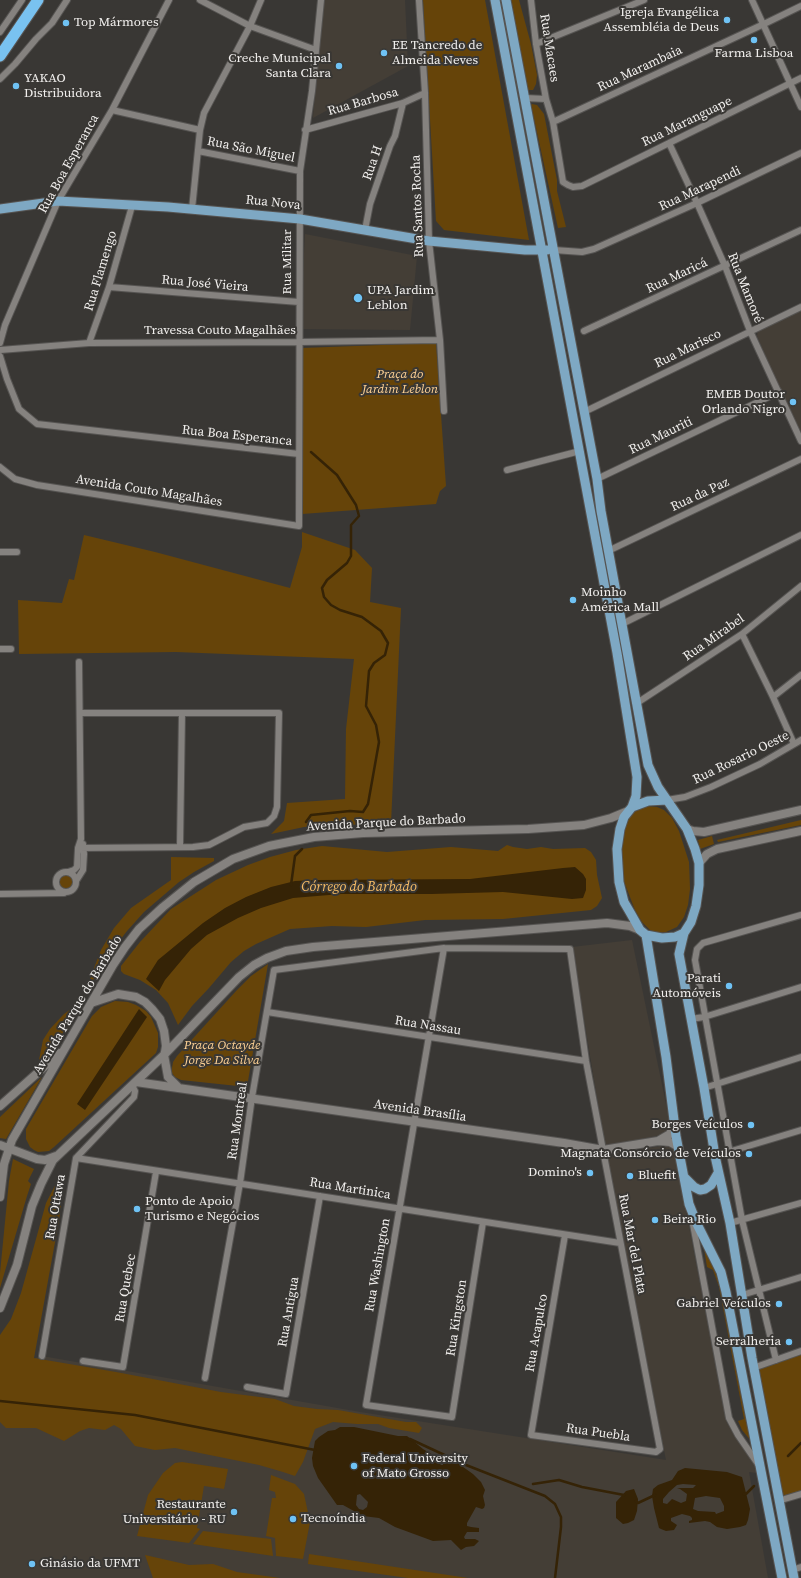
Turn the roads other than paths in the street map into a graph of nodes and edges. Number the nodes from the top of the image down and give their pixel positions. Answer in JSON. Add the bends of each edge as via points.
{"nodes":[{"id":1,"x":22,"y":0,"type":"edge"},
{"id":2,"x":38,"y":0,"type":"edge"},
{"id":3,"x":67,"y":0,"type":"edge"},
{"id":4,"x":169,"y":0,"type":"edge"},
{"id":5,"x":200,"y":0,"type":"edge"},
{"id":6,"x":260,"y":0,"type":"edge"},
{"id":7,"x":321,"y":0,"type":"edge"},
{"id":8,"x":419,"y":0,"type":"edge"},
{"id":9,"x":495,"y":0,"type":"edge"},
{"id":10,"x":506,"y":0,"type":"edge"},
{"id":11,"x":531,"y":0,"type":"edge"},
{"id":12,"x":644,"y":0,"type":"edge"},
{"id":13,"x":752,"y":0,"type":"edge"},
{"id":14,"x":801,"y":6,"type":"edge"},
{"id":15,"x":764,"y":24,"type":"junction"},
{"id":16,"x":250,"y":26,"type":"junction"},
{"id":17,"x":0,"y":32,"type":"edge"},
{"id":18,"x":536,"y":44,"type":"junction"},
{"id":19,"x":316,"y":50,"type":"junction"},
{"id":20,"x":0,"y":56,"type":"edge"},
{"id":21,"x":801,"y":78,"type":"edge"},
{"id":22,"x":0,"y":79,"type":"edge"},
{"id":23,"x":790,"y":83,"type":"junction"},
{"id":24,"x":425,"y":93,"type":"junction"},
{"id":25,"x":525,"y":98,"type":"junction"},
{"id":26,"x":546,"y":99,"type":"junction"},
{"id":27,"x":403,"y":103,"type":"junction"},
{"id":28,"x":801,"y":107,"type":"edge"},
{"id":29,"x":112,"y":110,"type":"junction"},
{"id":30,"x":553,"y":122,"type":"junction"},
{"id":31,"x":200,"y":130,"type":"junction"},
{"id":32,"x":305,"y":130,"type":"junction"},
{"id":33,"x":669,"y":143,"type":"junction"},
{"id":34,"x":198,"y":152,"type":"junction"},
{"id":35,"x":801,"y":153,"type":"edge"},
{"id":36,"x":300,"y":171,"type":"junction"},
{"id":37,"x":582,"y":186,"type":"joint"},
{"id":38,"x":58,"y":201,"type":"junction"},
{"id":39,"x":697,"y":203,"type":"junction"},
{"id":40,"x":132,"y":206,"type":"junction"},
{"id":41,"x":0,"y":209,"type":"edge"},
{"id":42,"x":192,"y":209,"type":"junction"},
{"id":43,"x":300,"y":218,"type":"junction"},
{"id":44,"x":365,"y":230,"type":"junction"},
{"id":45,"x":801,"y":230,"type":"edge"},
{"id":46,"x":429,"y":241,"type":"junction"},
{"id":47,"x":542,"y":250,"type":"junction"},
{"id":48,"x":554,"y":250,"type":"junction"},
{"id":49,"x":725,"y":266,"type":"junction"},
{"id":50,"x":109,"y":287,"type":"junction"},
{"id":51,"x":299,"y":302,"type":"junction"},
{"id":52,"x":801,"y":307,"type":"edge"},
{"id":53,"x":584,"y":331,"type":"dead end"},
{"id":54,"x":750,"y":331,"type":"junction"},
{"id":55,"x":440,"y":340,"type":"junction"},
{"id":56,"x":89,"y":342,"type":"junction"},
{"id":57,"x":299,"y":342,"type":"junction"},
{"id":58,"x":0,"y":343,"type":"edge"},
{"id":59,"x":0,"y":350,"type":"edge"},
{"id":60,"x":0,"y":356,"type":"edge"},
{"id":61,"x":779,"y":392,"type":"junction"},
{"id":62,"x":444,"y":411,"type":"dead end"},
{"id":63,"x":584,"y":412,"type":"junction"},
{"id":64,"x":801,"y":441,"type":"edge"},
{"id":65,"x":580,"y":451,"type":"junction"},
{"id":66,"x":300,"y":454,"type":"junction"},
{"id":67,"x":801,"y":459,"type":"edge"},
{"id":68,"x":0,"y":467,"type":"edge"},
{"id":69,"x":507,"y":470,"type":"dead end"},
{"id":70,"x":597,"y":479,"type":"junction"},
{"id":71,"x":299,"y":526,"type":"joint"},
{"id":72,"x":801,"y":535,"type":"edge"},
{"id":73,"x":608,"y":551,"type":"junction"},
{"id":74,"x":0,"y":552,"type":"edge"},
{"id":75,"x":17,"y":552,"type":"dead end"},
{"id":76,"x":801,"y":586,"type":"edge"},
{"id":77,"x":622,"y":624,"type":"junction"},
{"id":78,"x":742,"y":634,"type":"junction"},
{"id":79,"x":0,"y":649,"type":"edge"},
{"id":80,"x":12,"y":650,"type":"dead end"},
{"id":81,"x":79,"y":662,"type":"dead end"},
{"id":82,"x":801,"y":675,"type":"edge"},
{"id":83,"x":773,"y":697,"type":"junction"},
{"id":84,"x":637,"y":703,"type":"junction"},
{"id":85,"x":80,"y":713,"type":"junction"},
{"id":86,"x":182,"y":713,"type":"junction"},
{"id":87,"x":801,"y":740,"type":"edge"},
{"id":88,"x":794,"y":744,"type":"junction"},
{"id":89,"x":667,"y":800,"type":"junction"},
{"id":90,"x":630,"y":809,"type":"junction"},
{"id":91,"x":801,"y":810,"type":"edge"},
{"id":92,"x":687,"y":829,"type":"junction"},
{"id":93,"x":801,"y":831,"type":"edge"},
{"id":94,"x":180,"y":846,"type":"junction"},
{"id":95,"x":81,"y":848,"type":"junction"},
{"id":96,"x":699,"y":863,"type":"junction"},
{"id":97,"x":68,"y":872,"type":"junction"},
{"id":98,"x":76,"y":881,"type":"junction"},
{"id":99,"x":56,"y":884,"type":"junction"},
{"id":100,"x":64,"y":893,"type":"junction"},
{"id":101,"x":0,"y":894,"type":"edge"},
{"id":102,"x":48,"y":894,"type":"junction"},
{"id":103,"x":801,"y":915,"type":"edge"},
{"id":104,"x":643,"y":932,"type":"junction"},
{"id":105,"x":684,"y":933,"type":"junction"},
{"id":106,"x":444,"y":948,"type":"junction"},
{"id":107,"x":570,"y":949,"type":"joint"},
{"id":108,"x":801,"y":987,"type":"edge"},
{"id":109,"x":91,"y":1003,"type":"junction"},
{"id":110,"x":267,"y":1012,"type":"junction"},
{"id":111,"x":704,"y":1017,"type":"junction"},
{"id":112,"x":691,"y":1019,"type":"junction"},
{"id":113,"x":428,"y":1038,"type":"junction"},
{"id":114,"x":65,"y":1049,"type":"junction"},
{"id":115,"x":164,"y":1055,"type":"junction"},
{"id":116,"x":801,"y":1057,"type":"edge"},
{"id":117,"x":586,"y":1061,"type":"junction"},
{"id":118,"x":134,"y":1083,"type":"junction"},
{"id":119,"x":716,"y":1084,"type":"junction"},
{"id":120,"x":178,"y":1087,"type":"junction"},
{"id":121,"x":704,"y":1088,"type":"junction"},
{"id":122,"x":252,"y":1097,"type":"junction"},
{"id":123,"x":0,"y":1106,"type":"edge"},
{"id":124,"x":414,"y":1122,"type":"junction"},
{"id":125,"x":674,"y":1124,"type":"junction"},
{"id":126,"x":801,"y":1130,"type":"edge"},
{"id":127,"x":658,"y":1142,"type":"junction"},
{"id":128,"x":0,"y":1145,"type":"edge"},
{"id":129,"x":9,"y":1147,"type":"junction"},
{"id":130,"x":679,"y":1149,"type":"junction"},
{"id":131,"x":603,"y":1150,"type":"junction"},
{"id":132,"x":729,"y":1151,"type":"junction"},
{"id":133,"x":57,"y":1156,"type":"junction"},
{"id":134,"x":715,"y":1156,"type":"junction"},
{"id":135,"x":76,"y":1158,"type":"junction"},
{"id":136,"x":156,"y":1172,"type":"junction"},
{"id":137,"x":718,"y":1173,"type":"junction"},
{"id":138,"x":685,"y":1178,"type":"junction"},
{"id":139,"x":240,"y":1183,"type":"junction"},
{"id":140,"x":320,"y":1196,"type":"junction"},
{"id":141,"x":0,"y":1197,"type":"edge"},
{"id":142,"x":801,"y":1203,"type":"edge"},
{"id":143,"x":689,"y":1204,"type":"junction"},
{"id":144,"x":399,"y":1208,"type":"junction"},
{"id":145,"x":742,"y":1220,"type":"junction"},
{"id":146,"x":483,"y":1222,"type":"junction"},
{"id":147,"x":730,"y":1223,"type":"junction"},
{"id":148,"x":565,"y":1235,"type":"junction"},
{"id":149,"x":620,"y":1244,"type":"junction"},
{"id":150,"x":801,"y":1277,"type":"edge"},
{"id":151,"x":759,"y":1290,"type":"junction"},
{"id":152,"x":742,"y":1295,"type":"junction"},
{"id":153,"x":0,"y":1308,"type":"edge"},
{"id":154,"x":801,"y":1351,"type":"edge"},
{"id":155,"x":42,"y":1356,"type":"dead end"},
{"id":156,"x":776,"y":1360,"type":"junction"},
{"id":157,"x":83,"y":1361,"type":"dead end"},
{"id":158,"x":753,"y":1368,"type":"junction"},
{"id":159,"x":205,"y":1378,"type":"dead end"},
{"id":160,"x":247,"y":1388,"type":"dead end"},
{"id":161,"x":452,"y":1417,"type":"joint"},
{"id":162,"x":530,"y":1435,"type":"joint"},
{"id":163,"x":660,"y":1449,"type":"joint"},
{"id":164,"x":760,"y":1466,"type":"junction"},
{"id":165,"x":801,"y":1494,"type":"edge"},
{"id":166,"x":778,"y":1501,"type":"junction"},
{"id":167,"x":796,"y":1572,"type":"edge"},
{"id":168,"x":782,"y":1578,"type":"edge"}],
"edges":[{"from":1,"to":17,"type":"street"},
{"from":2,"to":20,"type":"highway"},
{"from":3,"to":22,"type":"street","via":[[52,23]]},
{"from":4,"to":29,"type":"street","name":"Rua Boa Esperanca"},
{"from":5,"to":16,"type":"street"},
{"from":6,"to":16,"type":"street"},
{"from":7,"to":19,"type":"street","name":"Rua Militar"},
{"from":8,"to":24,"type":"street","name":"Rua Santos Rocha"},
{"from":9,"to":47,"type":"main road"},
{"from":10,"to":25,"type":"main road"},
{"from":11,"to":18,"type":"street","name":"Rua Macaes"},
{"from":12,"to":18,"type":"street"},
{"from":13,"to":15,"type":"street"},
{"from":14,"to":15,"type":"street","name":"Rua Marambaia"},
{"from":15,"to":23,"type":"street"},
{"from":15,"to":30,"type":"street","name":"Rua Marambaia"},
{"from":16,"to":19,"type":"street"},
{"from":16,"to":31,"type":"street","via":[[204,113]]},
{"from":18,"to":26,"type":"street","name":"Rua Macaes"},
{"from":19,"to":32,"type":"street","name":"Rua Militar"},
{"from":21,"to":23,"type":"street","name":"Rua Maranguape"},
{"from":23,"to":28,"type":"street"},
{"from":23,"to":33,"type":"street","name":"Rua Maranguape"},
{"from":24,"to":27,"type":"street","name":"Rua Barbosa"},
{"from":24,"to":46,"type":"street","name":"Rua Santos Rocha"},
{"from":25,"to":26,"type":"street","name":"Rua Macaes"},
{"from":25,"to":48,"type":"main road"},
{"from":26,"to":30,"type":"street","name":"Rua Macaes"},
{"from":27,"to":32,"type":"street","name":"Rua Barbosa"},
{"from":27,"to":44,"type":"street","name":"Rua H","via":[[395,136],[370,204]]},
{"from":29,"to":31,"type":"street","name":"Rua São Miguel"},
{"from":29,"to":38,"type":"street","name":"Rua Boa Esperanca"},
{"from":30,"to":37,"type":"street","name":"Rua Macaes","via":[[563,182],[573,187]]},
{"from":31,"to":34,"type":"street"},
{"from":32,"to":36,"type":"street","name":"Rua Militar"},
{"from":33,"to":37,"type":"street","name":"Rua Maranguape"},
{"from":33,"to":39,"type":"street","name":"Rua Mamoré"},
{"from":34,"to":36,"type":"street","name":"Rua São Miguel"},
{"from":34,"to":42,"type":"street"},
{"from":35,"to":39,"type":"street","name":"Rua Marapendi"},
{"from":36,"to":43,"type":"street","name":"Rua Militar"},
{"from":38,"to":40,"type":"main road","name":"Rua Nova"},
{"from":38,"to":41,"type":"main road","name":"Rua Nova"},
{"from":38,"to":58,"type":"street","name":"Rua Boa Esperanca","via":[[5,324]]},
{"from":39,"to":48,"type":"street","name":"Rua Marapendi","via":[[594,249],[582,252]]},
{"from":39,"to":49,"type":"street","name":"Rua Mamoré"},
{"from":40,"to":42,"type":"main road","name":"Rua Nova"},
{"from":40,"to":50,"type":"street","name":"Rua Flamengo"},
{"from":42,"to":43,"type":"main road","name":"Rua Nova"},
{"from":43,"to":44,"type":"main road","name":"Rua Nova"},
{"from":43,"to":51,"type":"street","name":"Rua Militar"},
{"from":44,"to":46,"type":"main road","name":"Rua Nova"},
{"from":45,"to":49,"type":"street","name":"Rua Maricá"},
{"from":46,"to":47,"type":"main road","name":"Rua Nova"},
{"from":46,"to":55,"type":"street","name":"Rua Santos Rocha"},
{"from":47,"to":48,"type":"main road","name":"Rua Nova"},
{"from":47,"to":65,"type":"main road"},
{"from":48,"to":63,"type":"main road"},
{"from":49,"to":53,"type":"street","name":"Rua Maricá"},
{"from":49,"to":54,"type":"street","name":"Rua Mamoré"},
{"from":50,"to":51,"type":"street","name":"Rua José Vieira"},
{"from":50,"to":56,"type":"street","name":"Rua Flamengo"},
{"from":51,"to":57,"type":"street","name":"Rua Militar"},
{"from":52,"to":54,"type":"street","name":"Rua Marisco"},
{"from":54,"to":61,"type":"street","name":"Rua Mamoré"},
{"from":54,"to":63,"type":"street","name":"Rua Marisco"},
{"from":55,"to":57,"type":"street","name":"Travessa Couto Magalhães"},
{"from":55,"to":62,"type":"street","name":"Rua Santos Rocha"},
{"from":56,"to":57,"type":"street","name":"Travessa Couto Magalhães"},
{"from":56,"to":59,"type":"street","name":"Travessa Couto Magalhães"},
{"from":57,"to":66,"type":"street","name":"Rua Militar"},
{"from":60,"to":66,"type":"street","name":"Rua Boa Esperanca","via":[[19,409],[37,424]]},
{"from":61,"to":64,"type":"street","name":"Rua Mamoré"},
{"from":61,"to":70,"type":"street","name":"Rua Mauriti"},
{"from":63,"to":70,"type":"main road"},
{"from":65,"to":69,"type":"street"},
{"from":65,"to":90,"type":"main road","via":[[637,777],[637,787]]},
{"from":66,"to":71,"type":"street","name":"Rua Militar"},
{"from":67,"to":73,"type":"street","name":"Rua da Paz"},
{"from":68,"to":71,"type":"street","name":"Avenida Couto Magalhães","via":[[15,479],[37,485]]},
{"from":70,"to":73,"type":"main road"},
{"from":72,"to":77,"type":"street"},
{"from":73,"to":77,"type":"main road"},
{"from":74,"to":75,"type":"street"},
{"from":76,"to":78,"type":"street","name":"Rua Mirabel"},
{"from":77,"to":84,"type":"main road"},
{"from":78,"to":83,"type":"street"},
{"from":78,"to":84,"type":"street","name":"Rua Mirabel"},
{"from":79,"to":80,"type":"street"},
{"from":81,"to":85,"type":"street"},
{"from":82,"to":83,"type":"street"},
{"from":83,"to":88,"type":"street"},
{"from":84,"to":89,"type":"main road","via":[[648,765],[652,777]]},
{"from":85,"to":86,"type":"street"},
{"from":85,"to":95,"type":"street"},
{"from":86,"to":94,"type":"street"},
{"from":86,"to":94,"type":"street","via":[[279,713],[277,807],[274,816],[266,823],[244,827],[209,845]]},
{"from":87,"to":88,"type":"street","name":"Rua Rosario Oeste"},
{"from":88,"to":89,"type":"street","name":"Rua Rosario Oeste","via":[[760,764],[711,787],[685,797]]},
{"from":89,"to":90,"type":"main road","via":[[648,801]]},
{"from":89,"to":92,"type":"main road"},
{"from":90,"to":104,"type":"main road","via":[[620,829],[617,868],[624,902]]},
{"from":90,"to":109,"type":"main road","name":"Avenida Parque do Barbado","via":[[591,824],[528,829],[363,833],[314,837],[269,846],[233,859],[194,882],[163,907],[125,947]]},
{"from":91,"to":92,"type":"main road","via":[[704,832]]},
{"from":92,"to":96,"type":"main road"},
{"from":93,"to":96,"type":"main road","via":[[717,849],[707,854]]},
{"from":94,"to":95,"type":"street"},
{"from":95,"to":97,"type":"street","via":[[77,867]]},
{"from":95,"to":98,"type":"street","via":[[83,870]]},
{"from":96,"to":105,"type":"main road","via":[[696,906]]},
{"from":97,"to":98,"type":"street"},
{"from":97,"to":99,"type":"street","via":[[60,874],[56,878]]},
{"from":98,"to":100,"type":"street","via":[[73,890]]},
{"from":99,"to":100,"type":"street","via":[[58,890]]},
{"from":99,"to":102,"type":"street"},
{"from":100,"to":102,"type":"street"},
{"from":101,"to":102,"type":"street"},
{"from":103,"to":111,"type":"street","via":[[703,943],[697,949],[694,960]]},
{"from":104,"to":105,"type":"main road","via":[[662,938]]},
{"from":104,"to":115,"type":"main road","via":[[624,925],[607,923],[313,947],[286,952],[254,965],[239,977]]},
{"from":104,"to":125,"type":"main road","via":[[666,1057]]},
{"from":105,"to":112,"type":"main road","via":[[679,954]]},
{"from":106,"to":107,"type":"street","name":"Rua Montreal"},
{"from":106,"to":110,"type":"street","name":"Rua Montreal","via":[[274,970]]},
{"from":106,"to":113,"type":"street","name":"Rua Washington"},
{"from":107,"to":117,"type":"street","name":"Rua Mar del Plata"},
{"from":108,"to":111,"type":"street"},
{"from":109,"to":114,"type":"main road","name":"Avenida Parque do Barbado"},
{"from":109,"to":115,"type":"main road","via":[[118,994],[136,997],[160,1019],[166,1046]]},
{"from":110,"to":113,"type":"street","name":"Rua Nassau"},
{"from":110,"to":122,"type":"street","name":"Rua Montreal"},
{"from":111,"to":112,"type":"street"},
{"from":111,"to":119,"type":"street"},
{"from":112,"to":121,"type":"main road"},
{"from":113,"to":117,"type":"street","name":"Rua Nassau"},
{"from":113,"to":124,"type":"street","name":"Rua Washington"},
{"from":114,"to":123,"type":"main road"},
{"from":114,"to":129,"type":"main road","name":"Avenida Parque do Barbado"},
{"from":115,"to":118,"type":"main road"},
{"from":115,"to":120,"type":"main road","via":[[168,1077]]},
{"from":116,"to":119,"type":"street"},
{"from":117,"to":131,"type":"street","name":"Rua Mar del Plata"},
{"from":118,"to":120,"type":"main road","name":"Avenida Brasília"},
{"from":118,"to":133,"type":"main road"},
{"from":118,"to":135,"type":"street","name":"Rua Ottawa","via":[[134,1097]]},
{"from":119,"to":121,"type":"street"},
{"from":119,"to":132,"type":"street"},
{"from":120,"to":122,"type":"main road","name":"Avenida Brasília"},
{"from":121,"to":134,"type":"main road"},
{"from":122,"to":124,"type":"main road","name":"Avenida Brasília"},
{"from":122,"to":139,"type":"street","name":"Rua Montreal"},
{"from":124,"to":131,"type":"main road","name":"Avenida Brasília"},
{"from":124,"to":144,"type":"street","name":"Rua Washington"},
{"from":125,"to":127,"type":"main road","via":[[670,1134]]},
{"from":125,"to":130,"type":"main road"},
{"from":126,"to":132,"type":"street"},
{"from":127,"to":130,"type":"main road","name":"Avenida Brasília","via":[[670,1142]]},
{"from":127,"to":131,"type":"main road","name":"Avenida Brasília"},
{"from":128,"to":129,"type":"main road"},
{"from":129,"to":133,"type":"main road","via":[[37,1159]]},
{"from":129,"to":141,"type":"main road","name":"Avenida Parque do Barbado"},
{"from":130,"to":138,"type":"main road"},
{"from":131,"to":149,"type":"street","name":"Rua Mar del Plata"},
{"from":132,"to":134,"type":"street"},
{"from":132,"to":145,"type":"street"},
{"from":133,"to":153,"type":"main road","via":[[50,1165],[32,1206],[17,1265]]},
{"from":134,"to":137,"type":"main road"},
{"from":135,"to":136,"type":"street","name":"Rua Martinica"},
{"from":135,"to":155,"type":"street","name":"Rua Ottawa"},
{"from":136,"to":139,"type":"street","name":"Rua Martinica"},
{"from":136,"to":157,"type":"street","name":"Rua Quebec","via":[[123,1367]]},
{"from":137,"to":138,"type":"main road","via":[[711,1185],[700,1190]]},
{"from":137,"to":147,"type":"main road"},
{"from":138,"to":143,"type":"main road"},
{"from":139,"to":140,"type":"street","name":"Rua Martinica"},
{"from":139,"to":159,"type":"street","name":"Rua Montreal"},
{"from":140,"to":144,"type":"street","name":"Rua Martinica"},
{"from":140,"to":160,"type":"street","name":"Rua Antigua","via":[[286,1394]]},
{"from":142,"to":145,"type":"street"},
{"from":143,"to":164,"type":"main road","via":[[721,1272]]},
{"from":143,"to":164,"type":"street","via":[[729,1418]]},
{"from":144,"to":146,"type":"street","name":"Rua Martinica"},
{"from":144,"to":161,"type":"street","name":"Rua Washington","via":[[366,1405]]},
{"from":145,"to":147,"type":"street"},
{"from":145,"to":151,"type":"street"},
{"from":146,"to":148,"type":"street","name":"Rua Martinica"},
{"from":146,"to":161,"type":"street","name":"Rua Kingston"},
{"from":147,"to":152,"type":"main road"},
{"from":148,"to":149,"type":"street","name":"Rua Martinica"},
{"from":148,"to":162,"type":"street","name":"Rua Acapulco"},
{"from":149,"to":163,"type":"street","name":"Rua Mar del Plata"},
{"from":150,"to":151,"type":"street"},
{"from":151,"to":152,"type":"street"},
{"from":151,"to":156,"type":"street"},
{"from":152,"to":158,"type":"main road"},
{"from":154,"to":156,"type":"street"},
{"from":156,"to":158,"type":"street"},
{"from":158,"to":166,"type":"main road"},
{"from":162,"to":163,"type":"street","name":"Rua Puebla","via":[[653,1453]]},
{"from":164,"to":168,"type":"main road"},
{"from":165,"to":166,"type":"street"},
{"from":166,"to":167,"type":"main road"}]}
